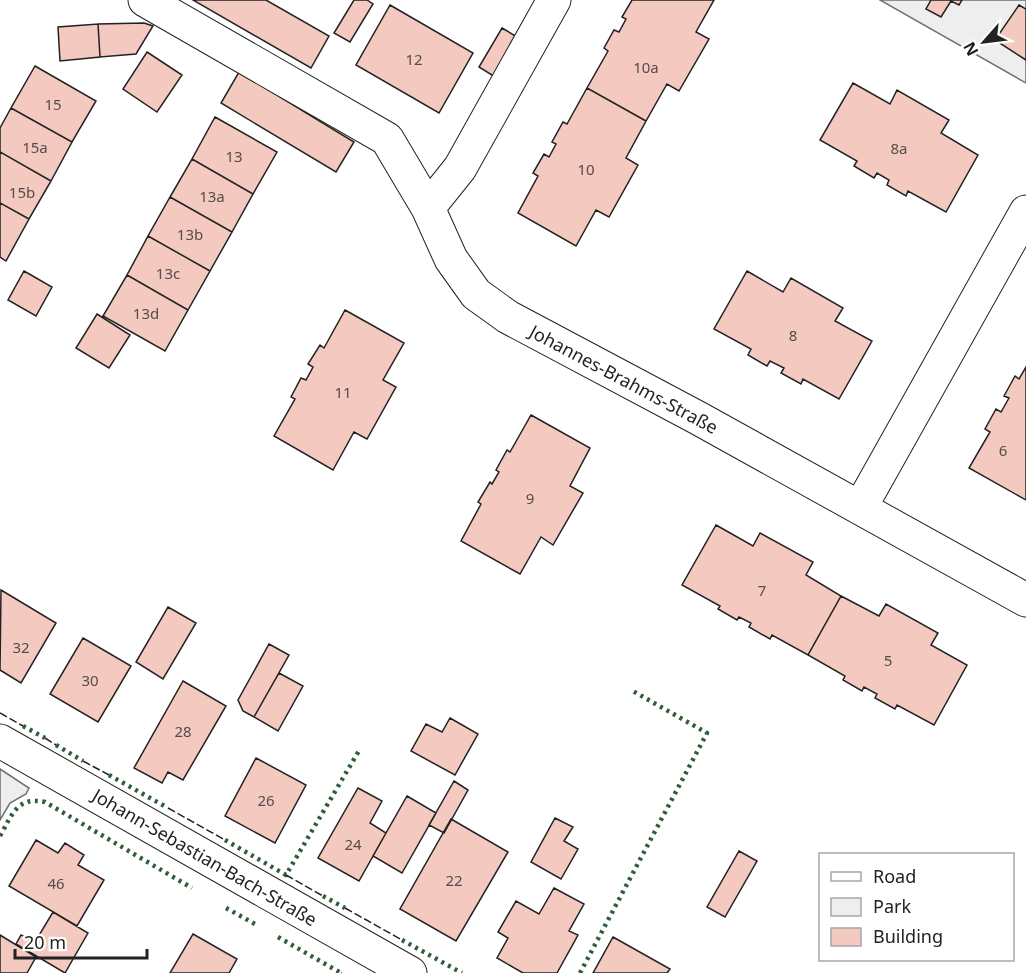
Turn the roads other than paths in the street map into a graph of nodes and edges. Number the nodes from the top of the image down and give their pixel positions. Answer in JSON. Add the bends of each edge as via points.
{"nodes":[{"id":1,"x":145,"y":0,"type":"edge"},
{"id":2,"x":554,"y":0,"type":"edge"},
{"id":3,"x":428,"y":208,"type":"junction"},
{"id":4,"x":1026,"y":212,"type":"edge"},
{"id":5,"x":860,"y":508,"type":"junction"},
{"id":6,"x":1026,"y":600,"type":"edge"},
{"id":7,"x":0,"y":741,"type":"edge"},
{"id":8,"x":410,"y":973,"type":"edge"}],
"edges":[{"from":1,"to":3,"type":"street","name":"Johannes-Brahms-Straße","via":[[387,139]]},
{"from":2,"to":3,"type":"street","via":[[460,168]]},
{"from":3,"to":5,"type":"street","name":"Johannes-Brahms-Straße","via":[[451,259],[476,294],[508,317]]},
{"from":4,"to":5,"type":"street"},
{"from":5,"to":6,"type":"street","name":"Johannes-Brahms-Straße"},
{"from":7,"to":8,"type":"street","name":"Johann-Sebastian-Bach-Straße"}]}
